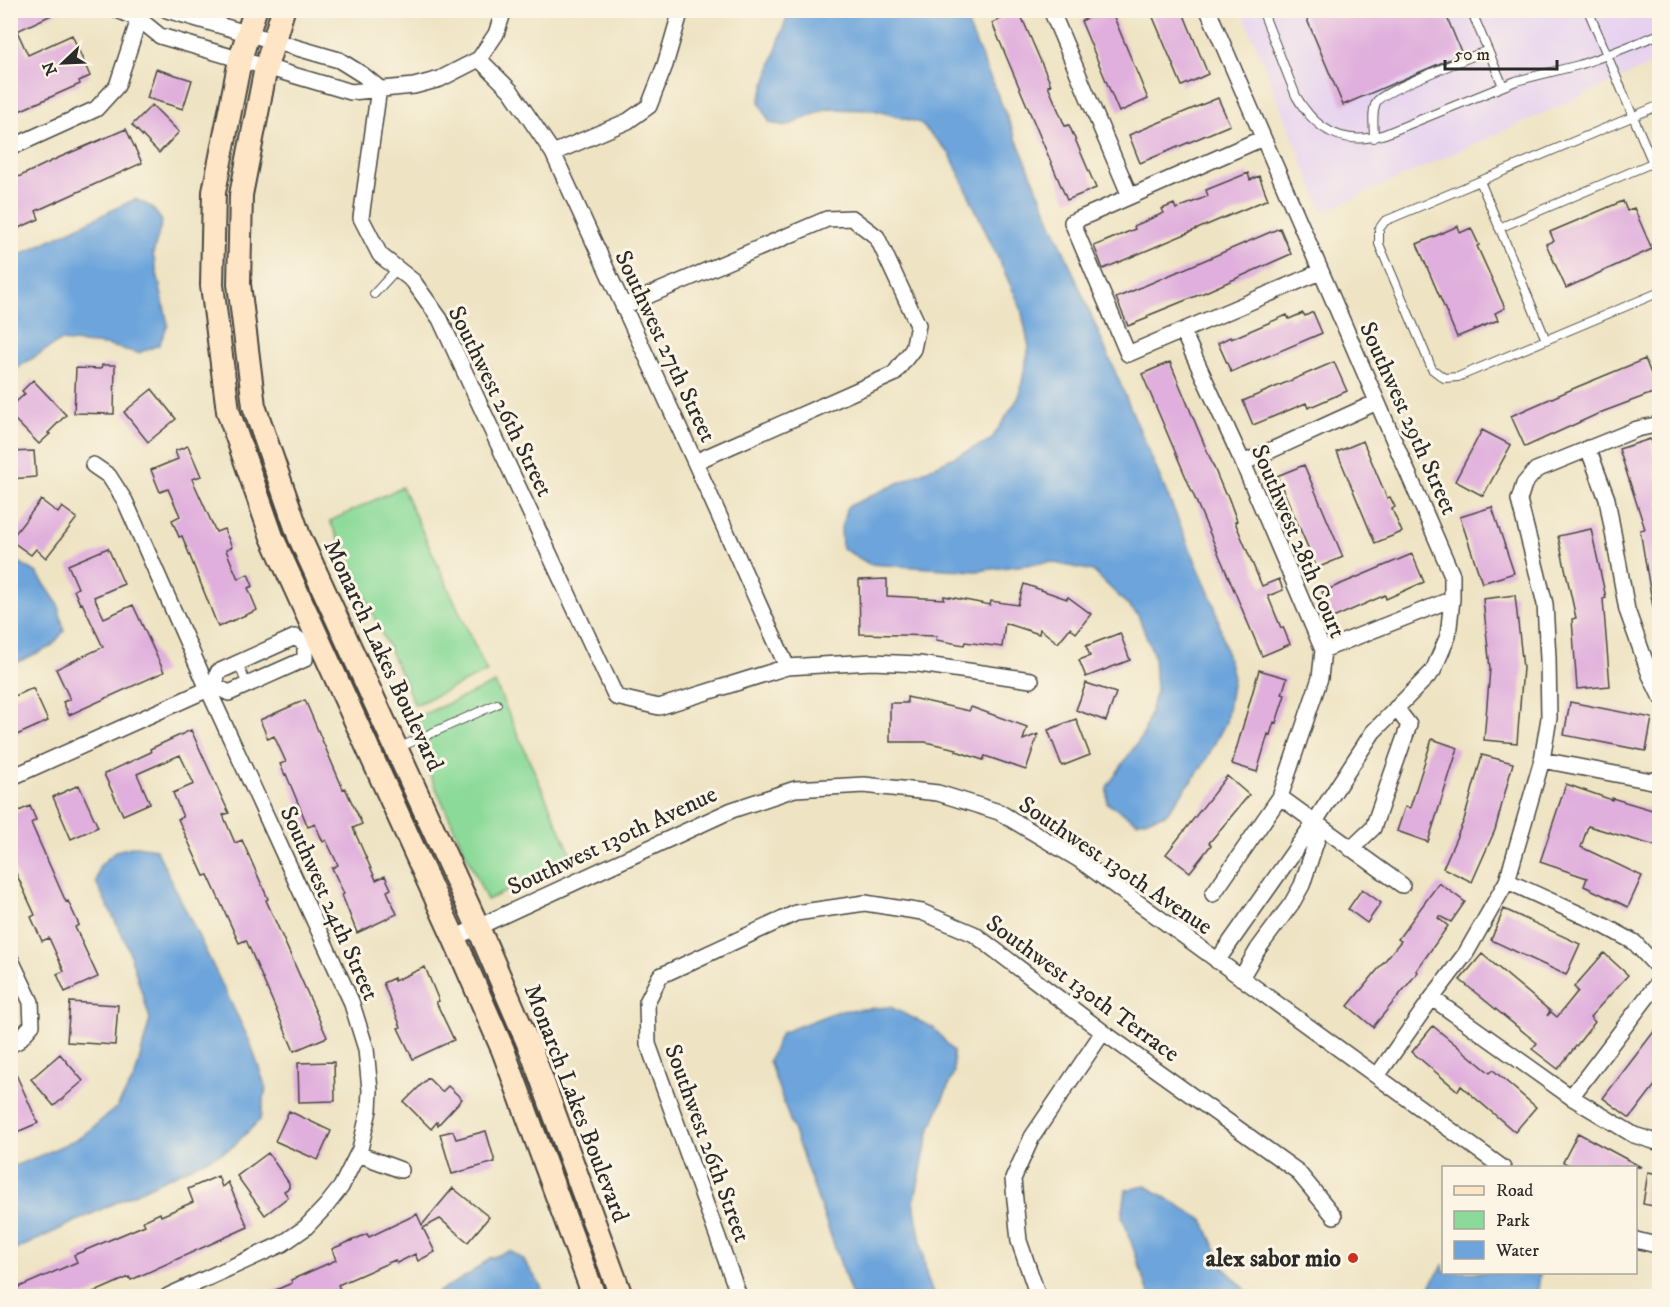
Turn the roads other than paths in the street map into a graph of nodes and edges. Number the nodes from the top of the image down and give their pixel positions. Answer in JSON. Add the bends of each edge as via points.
{"nodes":[{"id":1,"x":117,"y":10,"type":"edge"},
{"id":2,"x":162,"y":10,"type":"edge"},
{"id":3,"x":167,"y":10,"type":"edge"},
{"id":4,"x":255,"y":10,"type":"edge"},
{"id":5,"x":283,"y":10,"type":"edge"},
{"id":6,"x":504,"y":10,"type":"edge"},
{"id":7,"x":681,"y":10,"type":"edge"},
{"id":8,"x":1051,"y":10,"type":"edge"},
{"id":9,"x":1208,"y":10,"type":"edge"},
{"id":10,"x":1262,"y":10,"type":"edge"},
{"id":11,"x":1471,"y":10,"type":"edge"},
{"id":12,"x":1588,"y":10,"type":"edge"},
{"id":13,"x":139,"y":19,"type":"junction"},
{"id":14,"x":248,"y":34,"type":"junction"},
{"id":15,"x":1659,"y":34,"type":"edge"},
{"id":16,"x":273,"y":42,"type":"junction"},
{"id":17,"x":1488,"y":50,"type":"junction"},
{"id":18,"x":1607,"y":55,"type":"junction"},
{"id":19,"x":479,"y":59,"type":"junction"},
{"id":20,"x":240,"y":60,"type":"junction"},
{"id":21,"x":266,"y":67,"type":"junction"},
{"id":22,"x":1503,"y":86,"type":"junction"},
{"id":23,"x":379,"y":88,"type":"junction"},
{"id":24,"x":1659,"y":105,"type":"edge"},
{"id":25,"x":1633,"y":116,"type":"junction"},
{"id":26,"x":1263,"y":138,"type":"junction"},
{"id":27,"x":1374,"y":138,"type":"junction"},
{"id":28,"x":10,"y":147,"type":"edge"},
{"id":29,"x":554,"y":153,"type":"junction"},
{"id":30,"x":1653,"y":163,"type":"junction"},
{"id":31,"x":1659,"y":180,"type":"edge"},
{"id":32,"x":1480,"y":181,"type":"junction"},
{"id":33,"x":1130,"y":196,"type":"junction"},
{"id":34,"x":1499,"y":228,"type":"junction"},
{"id":35,"x":397,"y":269,"type":"junction"},
{"id":36,"x":1320,"y":272,"type":"junction"},
{"id":37,"x":1659,"y":292,"type":"edge"},
{"id":38,"x":374,"y":294,"type":"dead end"},
{"id":39,"x":624,"y":306,"type":"junction"},
{"id":40,"x":1183,"y":332,"type":"junction"},
{"id":41,"x":1546,"y":340,"type":"junction"},
{"id":42,"x":1377,"y":402,"type":"junction"},
{"id":43,"x":1659,"y":424,"type":"edge"},
{"id":44,"x":1588,"y":448,"type":"junction"},
{"id":45,"x":695,"y":462,"type":"junction"},
{"id":46,"x":1243,"y":464,"type":"junction"},
{"id":47,"x":93,"y":465,"type":"dead end"},
{"id":48,"x":1452,"y":599,"type":"junction"},
{"id":49,"x":325,"y":635,"type":"junction"},
{"id":50,"x":1323,"y":650,"type":"junction"},
{"id":51,"x":238,"y":663,"type":"junction"},
{"id":52,"x":786,"y":667,"type":"junction"},
{"id":53,"x":1030,"y":680,"type":"dead end"},
{"id":54,"x":248,"y":685,"type":"junction"},
{"id":55,"x":211,"y":687,"type":"junction"},
{"id":56,"x":1659,"y":696,"type":"edge"},
{"id":57,"x":497,"y":704,"type":"dead end"},
{"id":58,"x":1396,"y":708,"type":"junction"},
{"id":59,"x":396,"y":749,"type":"junction"},
{"id":60,"x":1542,"y":760,"type":"junction"},
{"id":61,"x":10,"y":778,"type":"edge"},
{"id":62,"x":1659,"y":778,"type":"edge"},
{"id":63,"x":1280,"y":797,"type":"junction"},
{"id":64,"x":1314,"y":823,"type":"junction"},
{"id":65,"x":1351,"y":849,"type":"junction"},
{"id":66,"x":1507,"y":881,"type":"junction"},
{"id":67,"x":1402,"y":885,"type":"dead end"},
{"id":68,"x":1269,"y":886,"type":"junction"},
{"id":69,"x":1213,"y":894,"type":"dead end"},
{"id":70,"x":1292,"y":903,"type":"junction"},
{"id":71,"x":1250,"y":914,"type":"junction"},
{"id":72,"x":478,"y":927,"type":"junction"},
{"id":73,"x":1272,"y":931,"type":"junction"},
{"id":74,"x":454,"y":938,"type":"junction"},
{"id":75,"x":10,"y":958,"type":"edge"},
{"id":76,"x":1217,"y":961,"type":"junction"},
{"id":77,"x":1659,"y":970,"type":"edge"},
{"id":78,"x":1241,"y":978,"type":"junction"},
{"id":79,"x":1659,"y":980,"type":"edge"},
{"id":80,"x":1432,"y":998,"type":"junction"},
{"id":81,"x":646,"y":1002,"type":"joint"},
{"id":82,"x":1103,"y":1032,"type":"junction"},
{"id":83,"x":10,"y":1045,"type":"edge"},
{"id":84,"x":1377,"y":1076,"type":"junction"},
{"id":85,"x":1572,"y":1097,"type":"junction"},
{"id":86,"x":1659,"y":1143,"type":"edge"},
{"id":87,"x":358,"y":1154,"type":"junction"},
{"id":88,"x":1502,"y":1166,"type":"edge"},
{"id":89,"x":401,"y":1170,"type":"dead end"},
{"id":90,"x":1334,"y":1216,"type":"dead end"},
{"id":91,"x":1637,"y":1240,"type":"edge"},
{"id":92,"x":1659,"y":1246,"type":"edge"},
{"id":93,"x":168,"y":1296,"type":"edge"},
{"id":94,"x":594,"y":1296,"type":"edge"},
{"id":95,"x":621,"y":1296,"type":"edge"},
{"id":96,"x":740,"y":1296,"type":"edge"},
{"id":97,"x":1038,"y":1296,"type":"edge"}],
"edges":[{"from":1,"to":13,"type":"street"},
{"from":2,"to":13,"type":"street"},
{"from":3,"to":14,"type":"street"},
{"from":4,"to":14,"type":"street","name":"Monarch Lakes Boulevard"},
{"from":5,"to":16,"type":"street","name":"Monarch Lakes Boulevard"},
{"from":6,"to":19,"type":"street","via":[[496,34]]},
{"from":7,"to":29,"type":"street","via":[[649,106],[628,121]]},
{"from":8,"to":33,"type":"street"},
{"from":9,"to":26,"type":"street","name":"Southwest 29th Street"},
{"from":10,"to":27,"type":"lane","via":[[1296,96],[1310,117],[1338,135],[1359,140]]},
{"from":11,"to":17,"type":"lane"},
{"from":12,"to":18,"type":"lane"},
{"from":13,"to":20,"type":"street","via":[[160,36]]},
{"from":13,"to":28,"type":"street","via":[[117,86],[96,109]]},
{"from":14,"to":16,"type":"street"},
{"from":14,"to":20,"type":"street","name":"Monarch Lakes Boulevard"},
{"from":15,"to":18,"type":"lane"},
{"from":16,"to":21,"type":"street","name":"Monarch Lakes Boulevard"},
{"from":16,"to":23,"type":"street","via":[[339,60]]},
{"from":17,"to":22,"type":"lane"},
{"from":17,"to":27,"type":"lane","via":[[1378,100]]},
{"from":18,"to":22,"type":"lane"},
{"from":18,"to":25,"type":"lane"},
{"from":19,"to":23,"type":"street","via":[[440,80]]},
{"from":19,"to":29,"type":"street","name":"Southwest 27th Street","via":[[511,91]]},
{"from":20,"to":21,"type":"street"},
{"from":20,"to":49,"type":"street","name":"Monarch Lakes Boulevard","via":[[214,192],[212,285],[228,411],[272,537]]},
{"from":21,"to":23,"type":"street","via":[[351,92]]},
{"from":21,"to":49,"type":"street","name":"Monarch Lakes Boulevard","via":[[241,195],[239,284],[254,406],[299,536]]},
{"from":22,"to":27,"type":"lane"},
{"from":23,"to":35,"type":"street","name":"Southwest 26th Street","via":[[361,219],[380,255]]},
{"from":24,"to":25,"type":"lane"},
{"from":25,"to":30,"type":"lane"},
{"from":25,"to":32,"type":"lane"},
{"from":26,"to":33,"type":"street"},
{"from":26,"to":36,"type":"street","name":"Southwest 29th Street"},
{"from":29,"to":39,"type":"street","name":"Southwest 27th Street"},
{"from":30,"to":31,"type":"lane"},
{"from":30,"to":34,"type":"lane"},
{"from":32,"to":34,"type":"lane"},
{"from":32,"to":41,"type":"lane","via":[[1385,221],[1379,229],[1379,244],[1432,369],[1444,378],[1458,377]]},
{"from":33,"to":40,"type":"street","via":[[1072,222],[1128,354]]},
{"from":34,"to":41,"type":"lane"},
{"from":35,"to":38,"type":"lane"},
{"from":35,"to":52,"type":"street","name":"Southwest 26th Street","via":[[413,281],[440,320],[616,698],[659,707]]},
{"from":36,"to":40,"type":"street"},
{"from":36,"to":42,"type":"street","name":"Southwest 29th Street"},
{"from":37,"to":41,"type":"lane"},
{"from":39,"to":45,"type":"street","name":"Southwest 27th Street"},
{"from":39,"to":45,"type":"street","via":[[827,219],[852,218],[877,237],[918,325],[913,349],[894,374]]},
{"from":40,"to":46,"type":"street","name":"Southwest 28th Court"},
{"from":42,"to":46,"type":"street"},
{"from":42,"to":48,"type":"street","name":"Southwest 29th Street","via":[[1452,575]]},
{"from":43,"to":44,"type":"street"},
{"from":44,"to":56,"type":"street","via":[[1607,498],[1627,610]]},
{"from":44,"to":60,"type":"street","via":[[1536,470],[1524,484],[1519,500],[1545,604],[1549,718]]},
{"from":45,"to":52,"type":"street","name":"Southwest 27th Street"},
{"from":46,"to":50,"type":"street","name":"Southwest 28th Court"},
{"from":47,"to":55,"type":"street","name":"Southwest 24th Street","via":[[109,476],[124,501]]},
{"from":48,"to":50,"type":"street"},
{"from":48,"to":58,"type":"street","name":"Southwest 29th Street","via":[[1448,636],[1433,671]]},
{"from":49,"to":51,"type":"street","via":[[295,637]]},
{"from":49,"to":54,"type":"street","via":[[305,659]]},
{"from":49,"to":59,"type":"street","name":"Monarch Lakes Boulevard"},
{"from":49,"to":74,"type":"street","name":"Monarch Lakes Boulevard"},
{"from":50,"to":63,"type":"street","name":"Southwest 28th Court","via":[[1320,678]]},
{"from":51,"to":54,"type":"lane"},
{"from":51,"to":55,"type":"street","via":[[218,672]]},
{"from":52,"to":53,"type":"street","via":[[872,662],[919,664]]},
{"from":54,"to":55,"type":"street","via":[[229,693]]},
{"from":55,"to":61,"type":"street"},
{"from":55,"to":87,"type":"street","name":"Southwest 24th Street","via":[[351,1001],[366,1049],[369,1090],[369,1110]]},
{"from":57,"to":59,"type":"lane"},
{"from":58,"to":64,"type":"street","name":"Southwest 29th Street","via":[[1373,732]]},
{"from":58,"to":65,"type":"street","via":[[1409,725],[1373,828]]},
{"from":59,"to":72,"type":"street","name":"Monarch Lakes Boulevard"},
{"from":60,"to":62,"type":"street","via":[[1652,781]]},
{"from":60,"to":66,"type":"street"},
{"from":63,"to":64,"type":"street"},
{"from":63,"to":69,"type":"street","name":"Southwest 28th Court"},
{"from":64,"to":65,"type":"street"},
{"from":64,"to":68,"type":"street","name":"Southwest 29th Street"},
{"from":64,"to":70,"type":"street","via":[[1317,836],[1302,885]]},
{"from":65,"to":67,"type":"street"},
{"from":66,"to":77,"type":"street","via":[[1634,942]]},
{"from":66,"to":80,"type":"street","via":[[1466,953]]},
{"from":68,"to":70,"type":"street"},
{"from":68,"to":71,"type":"street","name":"Southwest 29th Street"},
{"from":70,"to":73,"type":"street"},
{"from":71,"to":73,"type":"street"},
{"from":71,"to":76,"type":"street","name":"Southwest 29th Street"},
{"from":72,"to":74,"type":"street","name":"Southwest 130th Avenue"},
{"from":72,"to":76,"type":"street","name":"Southwest 130th Avenue","via":[[732,810],[795,789],[864,785],[938,793],[999,812],[1078,859]]},
{"from":72,"to":95,"type":"street","name":"Monarch Lakes Boulevard","via":[[531,1050]]},
{"from":73,"to":78,"type":"street"},
{"from":74,"to":94,"type":"street","name":"Monarch Lakes Boulevard","via":[[503,1050]]},
{"from":75,"to":83,"type":"street","via":[[31,1002],[32,1025]]},
{"from":76,"to":78,"type":"street","name":"Southwest 130th Avenue"},
{"from":78,"to":84,"type":"street","name":"Southwest 130th Avenue"},
{"from":79,"to":85,"type":"street"},
{"from":80,"to":84,"type":"street"},
{"from":80,"to":85,"type":"street"},
{"from":81,"to":82,"type":"street","name":"Southwest 130th Terrace","via":[[660,976],[796,913],[865,903],[922,912],[974,934]]},
{"from":81,"to":96,"type":"street","name":"Southwest 26th Street","via":[[648,1044]]},
{"from":82,"to":90,"type":"street","name":"Southwest 130th Terrace","via":[[1297,1171]]},
{"from":82,"to":97,"type":"street","via":[[1032,1137],[1013,1179],[1019,1241]]},
{"from":84,"to":88,"type":"street","name":"Southwest 130th Avenue"},
{"from":85,"to":86,"type":"street","via":[[1634,1135]]},
{"from":87,"to":89,"type":"street"},
{"from":87,"to":93,"type":"street","name":"Southwest 24th Street","via":[[341,1187],[305,1228],[282,1245]]},
{"from":91,"to":92,"type":"street"}]}
